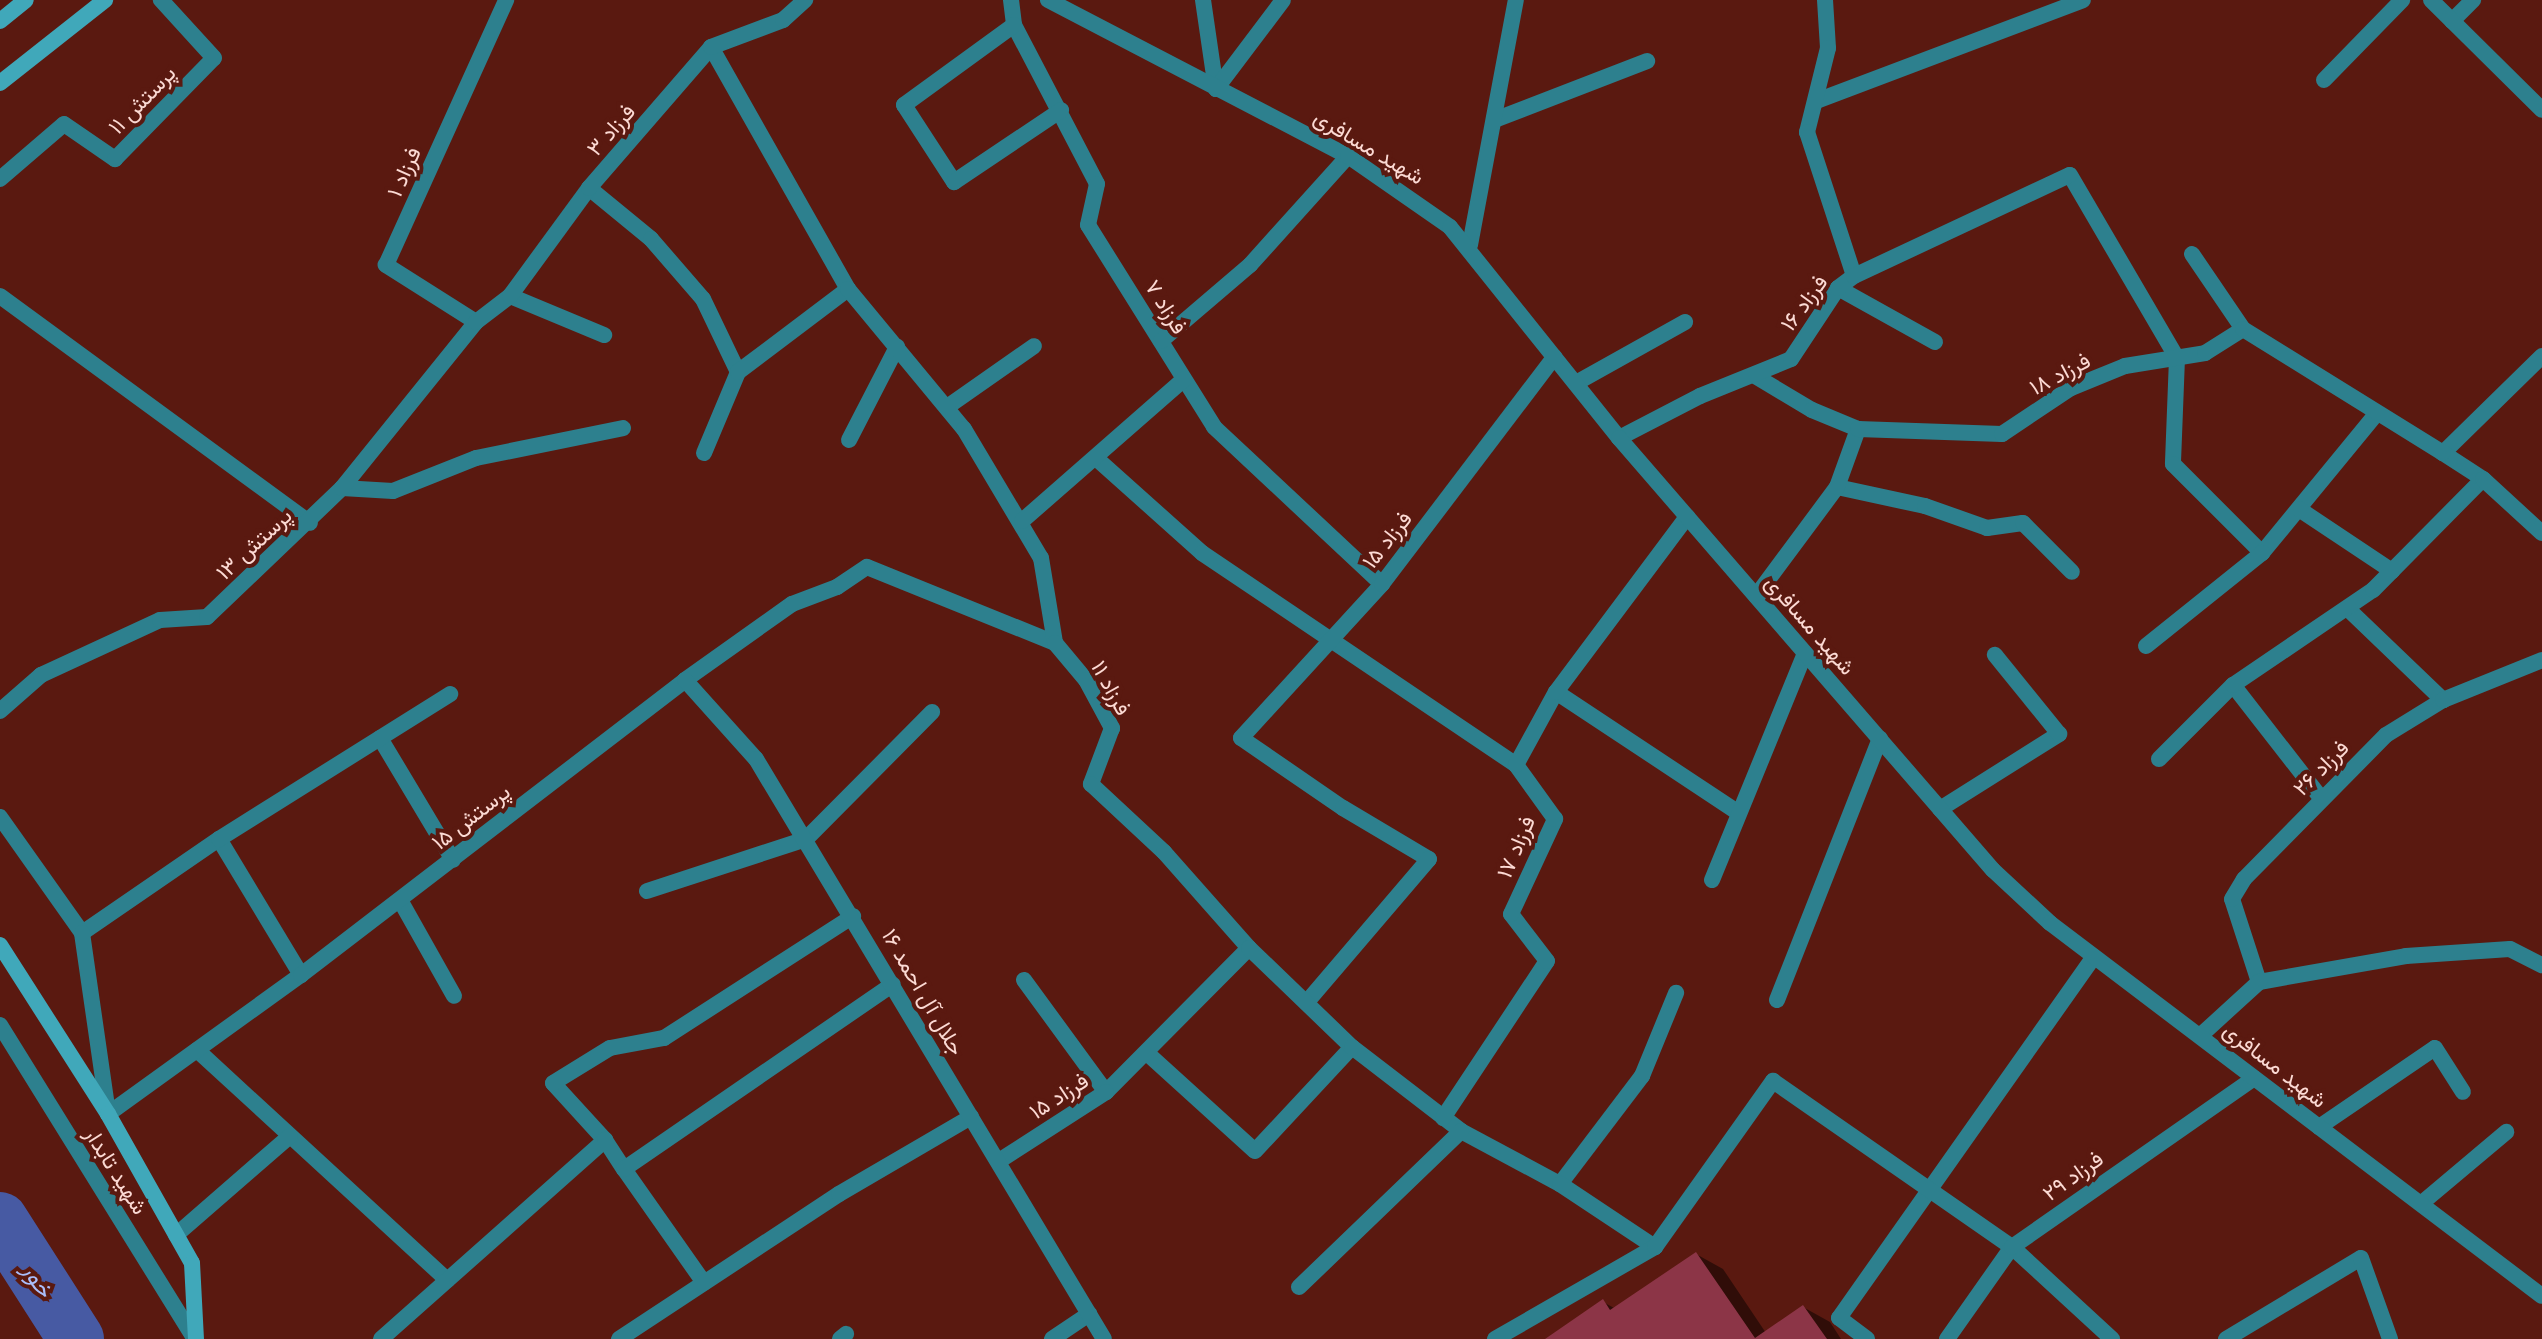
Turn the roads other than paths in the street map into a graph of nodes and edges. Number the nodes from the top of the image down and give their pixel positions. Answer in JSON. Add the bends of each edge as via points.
{"nodes":[{"id":1,"x":26,"y":0,"type":"edge"},
{"id":2,"x":105,"y":0,"type":"edge"},
{"id":3,"x":161,"y":0,"type":"edge"},
{"id":4,"x":506,"y":0,"type":"edge"},
{"id":5,"x":805,"y":0,"type":"edge"},
{"id":6,"x":1011,"y":0,"type":"edge"},
{"id":7,"x":1048,"y":0,"type":"edge"},
{"id":8,"x":1203,"y":0,"type":"edge"},
{"id":9,"x":1283,"y":0,"type":"edge"},
{"id":10,"x":1516,"y":0,"type":"edge"},
{"id":11,"x":1825,"y":0,"type":"edge"},
{"id":12,"x":2083,"y":0,"type":"edge"},
{"id":13,"x":2402,"y":0,"type":"edge"},
{"id":14,"x":2431,"y":0,"type":"edge"},
{"id":15,"x":2473,"y":0,"type":"edge"},
{"id":16,"x":0,"y":21,"type":"edge"},
{"id":17,"x":2452,"y":21,"type":"junction"},
{"id":18,"x":1014,"y":25,"type":"junction"},
{"id":19,"x":711,"y":47,"type":"junction"},
{"id":20,"x":1647,"y":61,"type":"dead end"},
{"id":21,"x":2324,"y":80,"type":"dead end"},
{"id":22,"x":0,"y":83,"type":"edge"},
{"id":23,"x":1216,"y":89,"type":"junction"},
{"id":24,"x":1819,"y":100,"type":"junction"},
{"id":25,"x":1061,"y":110,"type":"junction"},
{"id":26,"x":2542,"y":110,"type":"edge"},
{"id":27,"x":1497,"y":119,"type":"junction"},
{"id":28,"x":1348,"y":156,"type":"junction"},
{"id":29,"x":0,"y":179,"type":"edge"},
{"id":30,"x":589,"y":188,"type":"junction"},
{"id":31,"x":1470,"y":245,"type":"junction"},
{"id":32,"x":2192,"y":254,"type":"dead end"},
{"id":33,"x":1854,"y":276,"type":"junction"},
{"id":34,"x":1838,"y":288,"type":"junction"},
{"id":35,"x":848,"y":289,"type":"junction"},
{"id":36,"x":0,"y":296,"type":"edge"},
{"id":37,"x":510,"y":296,"type":"junction"},
{"id":38,"x":476,"y":322,"type":"junction"},
{"id":39,"x":1685,"y":322,"type":"dead end"},
{"id":40,"x":2243,"y":329,"type":"junction"},
{"id":41,"x":604,"y":335,"type":"dead end"},
{"id":42,"x":1161,"y":341,"type":"junction"},
{"id":43,"x":1935,"y":342,"type":"dead end"},
{"id":44,"x":1034,"y":346,"type":"dead end"},
{"id":45,"x":897,"y":347,"type":"junction"},
{"id":46,"x":2542,"y":356,"type":"edge"},
{"id":47,"x":1554,"y":357,"type":"junction"},
{"id":48,"x":2177,"y":358,"type":"junction"},
{"id":49,"x":738,"y":372,"type":"junction"},
{"id":50,"x":1755,"y":376,"type":"junction"},
{"id":51,"x":1184,"y":379,"type":"junction"},
{"id":52,"x":1576,"y":383,"type":"junction"},
{"id":53,"x":947,"y":407,"type":"junction"},
{"id":54,"x":2377,"y":413,"type":"junction"},
{"id":55,"x":623,"y":428,"type":"dead end"},
{"id":56,"x":1858,"y":429,"type":"junction"},
{"id":57,"x":1619,"y":438,"type":"junction"},
{"id":58,"x":849,"y":440,"type":"dead end"},
{"id":59,"x":704,"y":453,"type":"dead end"},
{"id":60,"x":2443,"y":453,"type":"junction"},
{"id":61,"x":1097,"y":459,"type":"junction"},
{"id":62,"x":2483,"y":479,"type":"junction"},
{"id":63,"x":1837,"y":487,"type":"junction"},
{"id":64,"x":342,"y":488,"type":"junction"},
{"id":65,"x":2299,"y":509,"type":"junction"},
{"id":66,"x":1687,"y":517,"type":"junction"},
{"id":67,"x":1022,"y":521,"type":"junction"},
{"id":68,"x":310,"y":523,"type":"junction"},
{"id":69,"x":2542,"y":533,"type":"edge"},
{"id":70,"x":2262,"y":553,"type":"junction"},
{"id":71,"x":2392,"y":571,"type":"junction"},
{"id":72,"x":2072,"y":572,"type":"dead end"},
{"id":73,"x":1382,"y":584,"type":"junction"},
{"id":74,"x":1756,"y":596,"type":"junction"},
{"id":75,"x":2348,"y":609,"type":"junction"},
{"id":76,"x":1326,"y":640,"type":"junction"},
{"id":77,"x":1055,"y":643,"type":"junction"},
{"id":78,"x":2146,"y":646,"type":"dead end"},
{"id":79,"x":1805,"y":653,"type":"junction"},
{"id":80,"x":1995,"y":655,"type":"dead end"},
{"id":81,"x":2542,"y":660,"type":"edge"},
{"id":82,"x":685,"y":680,"type":"junction"},
{"id":83,"x":2233,"y":685,"type":"junction"},
{"id":84,"x":1556,"y":692,"type":"junction"},
{"id":85,"x":450,"y":694,"type":"dead end"},
{"id":86,"x":2443,"y":700,"type":"junction"},
{"id":87,"x":0,"y":711,"type":"edge"},
{"id":88,"x":932,"y":712,"type":"dead end"},
{"id":89,"x":380,"y":738,"type":"junction"},
{"id":90,"x":1880,"y":739,"type":"junction"},
{"id":91,"x":2159,"y":759,"type":"dead end"},
{"id":92,"x":1516,"y":765,"type":"junction"},
{"id":93,"x":2321,"y":798,"type":"junction"},
{"id":94,"x":1940,"y":809,"type":"junction"},
{"id":95,"x":1736,"y":811,"type":"junction"},
{"id":96,"x":0,"y":817,"type":"edge"},
{"id":97,"x":219,"y":839,"type":"junction"},
{"id":98,"x":806,"y":839,"type":"junction"},
{"id":99,"x":453,"y":860,"type":"junction"},
{"id":100,"x":1712,"y":880,"type":"dead end"},
{"id":101,"x":647,"y":891,"type":"dead end"},
{"id":102,"x":400,"y":900,"type":"junction"},
{"id":103,"x":853,"y":916,"type":"junction"},
{"id":104,"x":82,"y":933,"type":"junction"},
{"id":105,"x":0,"y":945,"type":"edge"},
{"id":106,"x":1249,"y":948,"type":"junction"},
{"id":107,"x":2094,"y":957,"type":"junction"},
{"id":108,"x":2542,"y":965,"type":"edge"},
{"id":109,"x":301,"y":975,"type":"junction"},
{"id":110,"x":1024,"y":980,"type":"dead end"},
{"id":111,"x":2259,"y":982,"type":"junction"},
{"id":112,"x":893,"y":984,"type":"junction"},
{"id":113,"x":1676,"y":993,"type":"dead end"},
{"id":114,"x":454,"y":996,"type":"dead end"},
{"id":115,"x":1777,"y":1000,"type":"dead end"},
{"id":116,"x":1306,"y":1003,"type":"junction"},
{"id":117,"x":0,"y":1025,"type":"edge"},
{"id":118,"x":2201,"y":1035,"type":"junction"},
{"id":119,"x":1352,"y":1047,"type":"junction"},
{"id":120,"x":197,"y":1050,"type":"junction"},
{"id":121,"x":1148,"y":1054,"type":"junction"},
{"id":122,"x":2254,"y":1078,"type":"junction"},
{"id":123,"x":1106,"y":1092,"type":"junction"},
{"id":124,"x":2463,"y":1092,"type":"dead end"},
{"id":125,"x":108,"y":1114,"type":"junction"},
{"id":126,"x":971,"y":1117,"type":"junction"},
{"id":127,"x":1443,"y":1118,"type":"junction"},
{"id":128,"x":2319,"y":1127,"type":"junction"},
{"id":129,"x":1461,"y":1131,"type":"junction"},
{"id":130,"x":2506,"y":1132,"type":"dead end"},
{"id":131,"x":290,"y":1136,"type":"junction"},
{"id":132,"x":605,"y":1140,"type":"junction"},
{"id":133,"x":999,"y":1161,"type":"junction"},
{"id":134,"x":624,"y":1169,"type":"junction"},
{"id":135,"x":1560,"y":1184,"type":"junction"},
{"id":136,"x":1929,"y":1192,"type":"junction"},
{"id":137,"x":2423,"y":1202,"type":"junction"},
{"id":138,"x":176,"y":1235,"type":"junction"},
{"id":139,"x":1655,"y":1247,"type":"junction"},
{"id":140,"x":2012,"y":1247,"type":"junction"},
{"id":141,"x":447,"y":1280,"type":"junction"},
{"id":142,"x":704,"y":1283,"type":"junction"},
{"id":143,"x":1299,"y":1287,"type":"dead end"},
{"id":144,"x":2542,"y":1296,"type":"edge"},
{"id":145,"x":1089,"y":1314,"type":"junction"},
{"id":146,"x":196,"y":1339,"type":"edge"},
{"id":147,"x":381,"y":1339,"type":"edge"},
{"id":148,"x":619,"y":1339,"type":"edge"},
{"id":149,"x":1052,"y":1339,"type":"edge"},
{"id":150,"x":1104,"y":1339,"type":"edge"},
{"id":151,"x":1495,"y":1339,"type":"edge"},
{"id":152,"x":1867,"y":1339,"type":"edge"},
{"id":153,"x":1947,"y":1339,"type":"edge"},
{"id":154,"x":2112,"y":1339,"type":"edge"},
{"id":155,"x":2226,"y":1339,"type":"edge"},
{"id":156,"x":2390,"y":1339,"type":"edge"}],
"edges":[{"from":1,"to":16,"type":"main road"},
{"from":2,"to":22,"type":"main road"},
{"from":3,"to":29,"type":"street","name":"پرستش ۱۱","via":[[214,58],[115,159],[64,124]]},
{"from":4,"to":38,"type":"street","name":"فرزاد ۱","via":[[386,265]]},
{"from":5,"to":19,"type":"street","name":"فرزاد ۳","via":[[783,20]]},
{"from":6,"to":18,"type":"street","name":"فرزاد ۷"},
{"from":7,"to":23,"type":"street","name":"شهید مسافری"},
{"from":8,"to":23,"type":"street"},
{"from":9,"to":23,"type":"street"},
{"from":10,"to":27,"type":"street"},
{"from":11,"to":24,"type":"street","via":[[1828,48]]},
{"from":12,"to":24,"type":"street"},
{"from":13,"to":21,"type":"street"},
{"from":14,"to":17,"type":"street"},
{"from":15,"to":17,"type":"street"},
{"from":17,"to":26,"type":"street"},
{"from":18,"to":25,"type":"street","name":"فرزاد ۷"},
{"from":18,"to":25,"type":"street","via":[[904,105],[954,182]]},
{"from":19,"to":30,"type":"street","name":"فرزاد ۳"},
{"from":19,"to":35,"type":"street"},
{"from":20,"to":27,"type":"street"},
{"from":23,"to":28,"type":"street","name":"شهید مسافری"},
{"from":24,"to":33,"type":"street","via":[[1807,132]]},
{"from":25,"to":42,"type":"street","name":"فرزاد ۷","via":[[1097,184],[1088,225]]},
{"from":27,"to":31,"type":"street"},
{"from":28,"to":31,"type":"street","name":"شهید مسافری","via":[[1422,204]]},
{"from":28,"to":42,"type":"street","via":[[1250,265]]},
{"from":30,"to":37,"type":"street","name":"فرزاد ۳"},
{"from":30,"to":49,"type":"street","via":[[651,239],[703,299]]},
{"from":31,"to":47,"type":"street","name":"شهید مسافری"},
{"from":32,"to":40,"type":"street"},
{"from":33,"to":34,"type":"street","name":"فرزاد ۱۶"},
{"from":33,"to":48,"type":"street","name":"فرزاد ۱۶","via":[[2070,175]]},
{"from":34,"to":43,"type":"street"},
{"from":34,"to":50,"type":"street","name":"فرزاد ۱۶","via":[[1791,359]]},
{"from":35,"to":45,"type":"street"},
{"from":35,"to":49,"type":"street"},
{"from":36,"to":68,"type":"street"},
{"from":37,"to":38,"type":"street","name":"فرزاد ۳"},
{"from":37,"to":41,"type":"street"},
{"from":38,"to":64,"type":"street","name":"پرستش ۱۳"},
{"from":39,"to":52,"type":"street"},
{"from":40,"to":48,"type":"street","name":"فرزاد ۱۸","via":[[2205,353]]},
{"from":40,"to":54,"type":"street"},
{"from":42,"to":51,"type":"street","name":"فرزاد ۷"},
{"from":44,"to":53,"type":"street"},
{"from":45,"to":53,"type":"street"},
{"from":45,"to":58,"type":"street"},
{"from":46,"to":60,"type":"street"},
{"from":47,"to":52,"type":"street","name":"شهید مسافری"},
{"from":47,"to":73,"type":"street","name":"فرزاد ۱۵"},
{"from":48,"to":56,"type":"street","name":"فرزاد ۱۸","via":[[2125,366],[2071,388],[2002,434]]},
{"from":48,"to":70,"type":"street","via":[[2173,464]]},
{"from":49,"to":59,"type":"street"},
{"from":50,"to":56,"type":"street","via":[[1812,410]]},
{"from":50,"to":57,"type":"street","name":"فرزاد ۱۶","via":[[1700,396]]},
{"from":51,"to":61,"type":"street"},
{"from":51,"to":73,"type":"street","name":"فرزاد ۷","via":[[1214,427]]},
{"from":52,"to":57,"type":"street","name":"شهید مسافری"},
{"from":53,"to":67,"type":"street"},
{"from":54,"to":60,"type":"street"},
{"from":54,"to":65,"type":"street"},
{"from":55,"to":64,"type":"street","via":[[476,458],[393,491]]},
{"from":56,"to":63,"type":"street"},
{"from":57,"to":66,"type":"street","name":"شهید مسافری"},
{"from":60,"to":62,"type":"street"},
{"from":61,"to":67,"type":"street"},
{"from":61,"to":76,"type":"street","via":[[1202,553]]},
{"from":62,"to":69,"type":"street"},
{"from":62,"to":71,"type":"street"},
{"from":63,"to":72,"type":"street","via":[[1925,506],[1987,528],[2023,523]]},
{"from":63,"to":74,"type":"street"},
{"from":64,"to":68,"type":"street","name":"پرستش ۱۳"},
{"from":65,"to":70,"type":"street"},
{"from":65,"to":71,"type":"street"},
{"from":66,"to":74,"type":"street","name":"شهید مسافری"},
{"from":66,"to":84,"type":"street"},
{"from":67,"to":77,"type":"street","via":[[1041,558]]},
{"from":68,"to":87,"type":"street","name":"پرستش ۱۳","via":[[207,617],[160,620],[41,675]]},
{"from":70,"to":78,"type":"street"},
{"from":71,"to":75,"type":"street"},
{"from":73,"to":76,"type":"street","name":"فرزاد ۱۵"},
{"from":74,"to":79,"type":"street","name":"شهید مسافری"},
{"from":75,"to":83,"type":"street"},
{"from":75,"to":86,"type":"street"},
{"from":76,"to":92,"type":"street"},
{"from":76,"to":116,"type":"street","name":"فرزاد ۱۵","via":[[1241,738],[1429,859]]},
{"from":77,"to":82,"type":"street","name":"پرستش ۱۵","via":[[867,567],[766,620]]},
{"from":77,"to":106,"type":"street","name":"فرزاد ۱۱","via":[[1086,680],[1112,728],[1091,784],[1164,852]]},
{"from":79,"to":90,"type":"street","name":"شهید مسافری"},
{"from":79,"to":95,"type":"street"},
{"from":80,"to":94,"type":"street","via":[[2059,734]]},
{"from":81,"to":86,"type":"street","name":"فرزاد ۲۶"},
{"from":82,"to":98,"type":"street","name":"جلال آل احمد ۱۶","via":[[756,759]]},
{"from":82,"to":99,"type":"street","name":"پرستش ۱۵"},
{"from":83,"to":91,"type":"street"},
{"from":83,"to":93,"type":"street"},
{"from":84,"to":92,"type":"street"},
{"from":84,"to":95,"type":"street"},
{"from":85,"to":89,"type":"street"},
{"from":86,"to":93,"type":"street","name":"فرزاد ۲۶","via":[[2386,735]]},
{"from":88,"to":98,"type":"street"},
{"from":89,"to":97,"type":"street"},
{"from":89,"to":99,"type":"street"},
{"from":90,"to":94,"type":"street","name":"شهید مسافری"},
{"from":90,"to":115,"type":"street"},
{"from":92,"to":127,"type":"street","name":"فرزاد ۱۷","via":[[1555,819],[1511,914],[1547,961]]},
{"from":93,"to":111,"type":"street","name":"فرزاد ۲۶","via":[[2232,899]]},
{"from":94,"to":107,"type":"street","name":"شهید مسافری","via":[[1993,870]]},
{"from":95,"to":100,"type":"street"},
{"from":96,"to":104,"type":"street"},
{"from":97,"to":104,"type":"street"},
{"from":97,"to":109,"type":"street"},
{"from":98,"to":101,"type":"street"},
{"from":98,"to":103,"type":"street","name":"جلال آل احمد ۱۶"},
{"from":99,"to":102,"type":"street","name":"پرستش ۱۵"},
{"from":102,"to":109,"type":"street","name":"پرستش ۱۵"},
{"from":102,"to":114,"type":"street"},
{"from":103,"to":112,"type":"street","name":"جلال آل احمد ۱۶"},
{"from":103,"to":132,"type":"street","via":[[664,1038],[610,1048],[553,1083]]},
{"from":104,"to":125,"type":"street"},
{"from":105,"to":125,"type":"main road"},
{"from":106,"to":116,"type":"street"},
{"from":106,"to":121,"type":"street","name":"فرزاد ۱۵"},
{"from":107,"to":118,"type":"street","name":"شهید مسافری"},
{"from":107,"to":136,"type":"street"},
{"from":108,"to":111,"type":"street","via":[[2510,949],[2406,956]]},
{"from":109,"to":120,"type":"street","name":"پرستش ۱۵"},
{"from":110,"to":123,"type":"street"},
{"from":111,"to":118,"type":"street"},
{"from":112,"to":126,"type":"street","name":"جلال آل احمد ۱۶"},
{"from":112,"to":134,"type":"street"},
{"from":113,"to":135,"type":"street","via":[[1642,1076]]},
{"from":116,"to":119,"type":"street"},
{"from":117,"to":146,"type":"street","name":"شهید تابدار"},
{"from":118,"to":122,"type":"street","name":"شهید مسافری"},
{"from":119,"to":121,"type":"street","via":[[1255,1151]]},
{"from":119,"to":127,"type":"street"},
{"from":120,"to":125,"type":"street","name":"پرستش ۱۵"},
{"from":120,"to":131,"type":"street"},
{"from":121,"to":123,"type":"street","name":"فرزاد ۱۵"},
{"from":122,"to":128,"type":"street","name":"شهید مسافری"},
{"from":122,"to":140,"type":"street","name":"فرزاد ۲۹"},
{"from":123,"to":133,"type":"street","name":"فرزاد ۱۵"},
{"from":124,"to":128,"type":"street","via":[[2435,1048]]},
{"from":125,"to":138,"type":"main road"},
{"from":126,"to":133,"type":"street","name":"جلال آل احمد ۱۶"},
{"from":126,"to":142,"type":"street","via":[[839,1194]]},
{"from":127,"to":129,"type":"street"},
{"from":128,"to":137,"type":"street","name":"شهید مسافری"},
{"from":129,"to":135,"type":"street"},
{"from":129,"to":143,"type":"street"},
{"from":130,"to":137,"type":"street"},
{"from":131,"to":138,"type":"street"},
{"from":131,"to":141,"type":"street"},
{"from":132,"to":134,"type":"street"},
{"from":132,"to":141,"type":"street"},
{"from":133,"to":145,"type":"street","name":"جلال آل احمد ۱۶"},
{"from":134,"to":142,"type":"street"},
{"from":135,"to":139,"type":"street"},
{"from":136,"to":139,"type":"street","via":[[1773,1081]]},
{"from":136,"to":140,"type":"street"},
{"from":136,"to":152,"type":"street","via":[[1839,1318]]},
{"from":137,"to":144,"type":"street","name":"شهید مسافری"},
{"from":138,"to":146,"type":"main road","via":[[192,1263]]},
{"from":139,"to":151,"type":"street"},
{"from":140,"to":153,"type":"street","name":"فرزاد ۲۹"},
{"from":140,"to":154,"type":"street"},
{"from":141,"to":147,"type":"street"},
{"from":142,"to":148,"type":"street"},
{"from":145,"to":149,"type":"street"},
{"from":145,"to":150,"type":"street","name":"جلال آل احمد ۱۶"},
{"from":155,"to":156,"type":"street","via":[[2361,1258]]}]}
